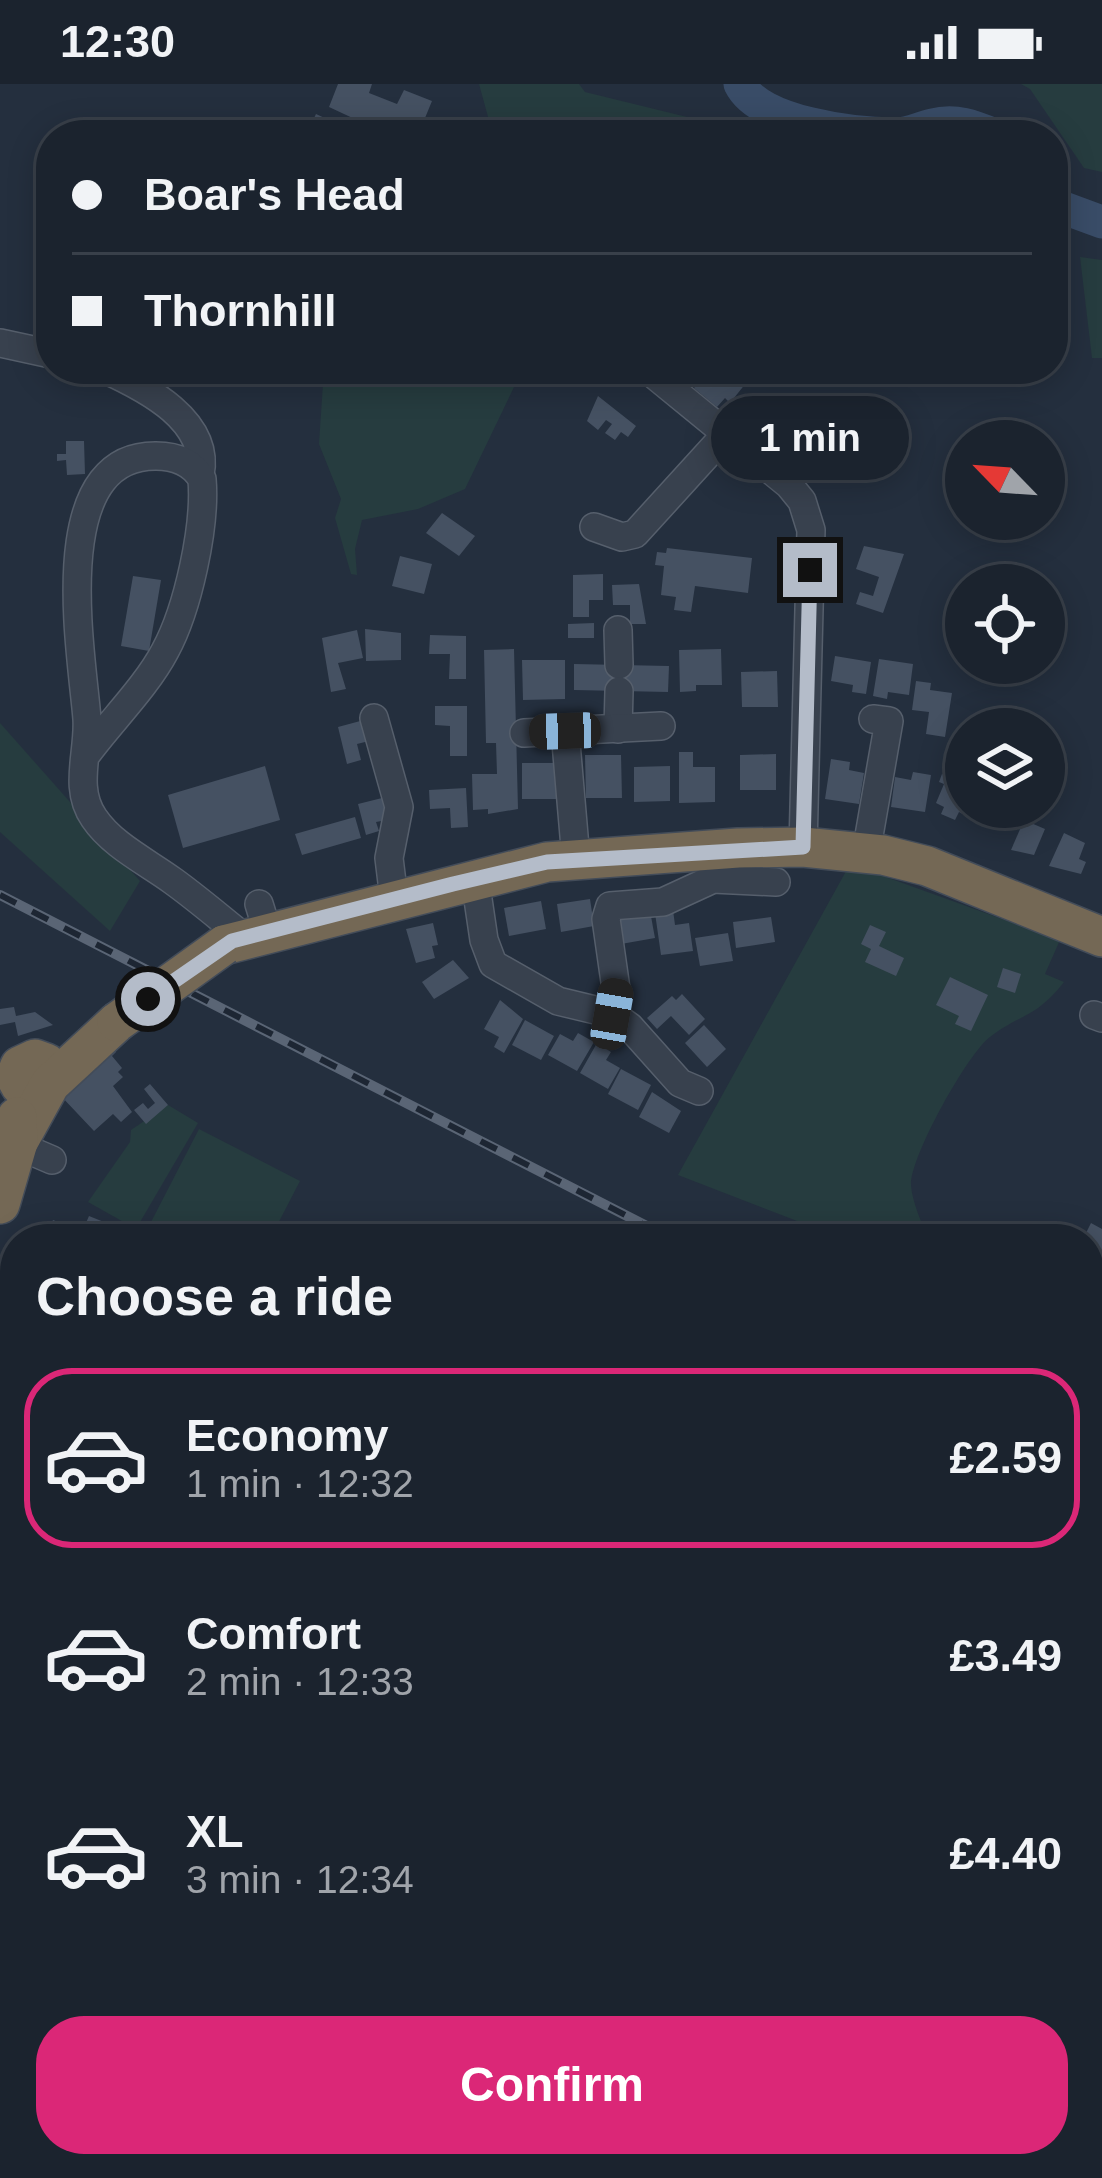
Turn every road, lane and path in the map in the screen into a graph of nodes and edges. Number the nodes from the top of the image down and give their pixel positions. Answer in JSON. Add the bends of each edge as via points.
{"nodes":[{"id":1,"x":0,"y":343,"type":"edge"},
{"id":2,"x":36,"y":351,"type":"edge"},
{"id":3,"x":132,"y":384,"type":"edge"},
{"id":4,"x":665,"y":384,"type":"edge"},
{"id":5,"x":726,"y":434,"type":"junction"},
{"id":6,"x":200,"y":475,"type":"junction"},
{"id":7,"x":594,"y":527,"type":"dead end"},
{"id":8,"x":618,"y":630,"type":"dead end"},
{"id":9,"x":374,"y":718,"type":"dead end"},
{"id":10,"x":873,"y":718,"type":"dead end"},
{"id":11,"x":661,"y":726,"type":"dead end"},
{"id":12,"x":618,"y":728,"type":"junction"},
{"id":13,"x":565,"y":731,"type":"junction"},
{"id":14,"x":524,"y":733,"type":"dead end"},
{"id":15,"x":86,"y":754,"type":"junction"},
{"id":16,"x":803,"y":847,"type":"junction"},
{"id":17,"x":866,"y":853,"type":"junction"},
{"id":18,"x":576,"y":859,"type":"junction"},
{"id":19,"x":475,"y":879,"type":"junction"},
{"id":20,"x":776,"y":882,"type":"dead end"},
{"id":21,"x":394,"y":899,"type":"junction"},
{"id":22,"x":249,"y":930,"type":"junction"},
{"id":23,"x":1102,"y":937,"type":"edge"},
{"id":24,"x":612,"y":1014,"type":"junction"},
{"id":25,"x":29,"y":1084,"type":"edge"},
{"id":26,"x":699,"y":1091,"type":"dead end"},
{"id":27,"x":20,"y":1155,"type":"edge"},
{"id":28,"x":0,"y":1204,"type":"edge"}],
"edges":[{"from":1,"to":2,"type":"street"},
{"from":3,"to":6,"type":"street","via":[[182,419],[200,447]]},
{"from":4,"to":5,"type":"street"},
{"from":5,"to":7,"type":"street","via":[[634,535]]},
{"from":5,"to":16,"type":"street","via":[[789,485],[812,530]]},
{"from":6,"to":15,"type":"street","via":[[202,527],[168,646]]},
{"from":6,"to":15,"type":"street","via":[[183,461],[142,457],[119,466],[94,493],[76,591]]},
{"from":8,"to":12,"type":"street"},
{"from":9,"to":21,"type":"street","via":[[399,807],[389,858]]},
{"from":10,"to":17,"type":"street","via":[[889,721]]},
{"from":11,"to":12,"type":"street"},
{"from":12,"to":13,"type":"street"},
{"from":13,"to":14,"type":"street"},
{"from":13,"to":18,"type":"street"},
{"from":15,"to":22,"type":"street","via":[[82,791],[96,821]]},
{"from":16,"to":17,"type":"highway"},
{"from":16,"to":18,"type":"highway"},
{"from":17,"to":23,"type":"highway","via":[[927,866]]},
{"from":18,"to":19,"type":"highway"},
{"from":19,"to":21,"type":"highway"},
{"from":19,"to":24,"type":"street","via":[[494,964],[559,1001]]},
{"from":20,"to":24,"type":"street","via":[[713,878],[663,902],[610,906]]},
{"from":21,"to":22,"type":"highway"},
{"from":22,"to":25,"type":"highway","bridge":true},
{"from":24,"to":26,"type":"street","via":[[680,1083]]},
{"from":25,"to":27,"type":"highway"},
{"from":27,"to":28,"type":"highway"}]}
